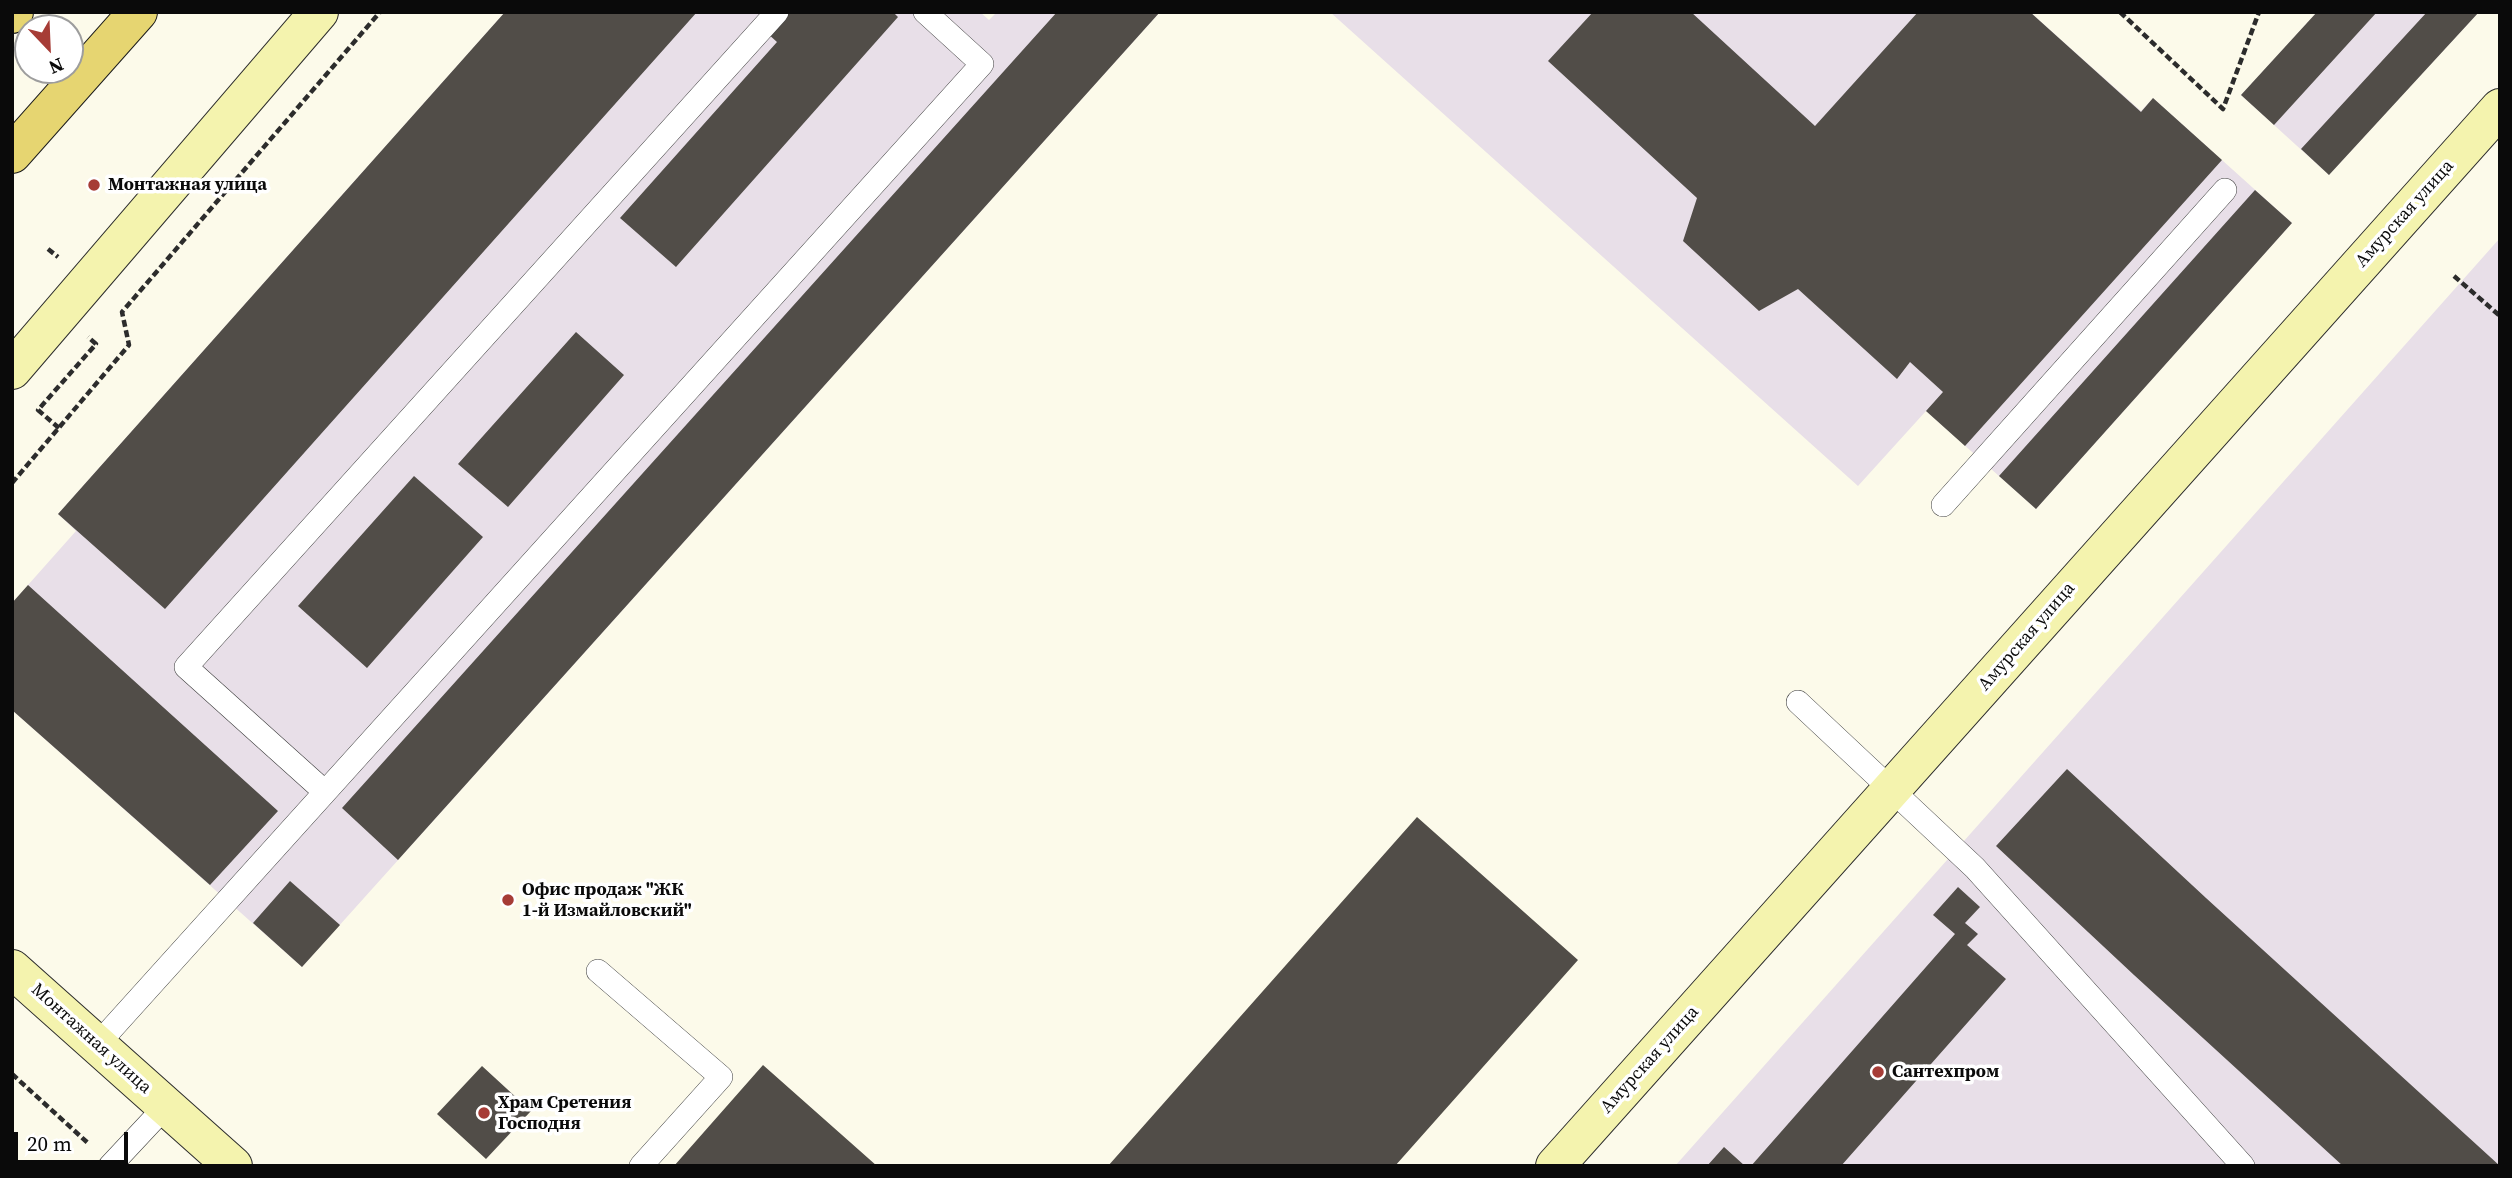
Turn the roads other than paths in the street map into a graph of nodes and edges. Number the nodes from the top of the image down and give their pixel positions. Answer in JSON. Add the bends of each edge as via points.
{"nodes":[{"id":1,"x":138,"y":12,"type":"edge"},
{"id":2,"x":777,"y":12,"type":"edge"},
{"id":3,"x":925,"y":12,"type":"edge"},
{"id":4,"x":307,"y":21,"type":"edge"},
{"id":5,"x":2500,"y":108,"type":"edge"},
{"id":6,"x":12,"y":154,"type":"edge"},
{"id":7,"x":2225,"y":190,"type":"dead end"},
{"id":8,"x":12,"y":370,"type":"edge"},
{"id":9,"x":1943,"y":505,"type":"dead end"},
{"id":10,"x":1798,"y":702,"type":"dead end"},
{"id":11,"x":1891,"y":789,"type":"junction"},
{"id":12,"x":325,"y":792,"type":"junction"},
{"id":13,"x":12,"y":969,"type":"edge"},
{"id":14,"x":598,"y":971,"type":"dead end"},
{"id":15,"x":97,"y":1045,"type":"junction"},
{"id":16,"x":166,"y":1105,"type":"junction"},
{"id":17,"x":110,"y":1165,"type":"edge"},
{"id":18,"x":233,"y":1166,"type":"edge"},
{"id":19,"x":640,"y":1166,"type":"edge"},
{"id":20,"x":1555,"y":1166,"type":"edge"},
{"id":21,"x":2243,"y":1166,"type":"edge"}],
"edges":[{"from":1,"to":6,"type":"main road"},
{"from":2,"to":12,"type":"lane","via":[[186,667]]},
{"from":3,"to":12,"type":"lane","via":[[982,64]]},
{"from":4,"to":8,"type":"street"},
{"from":5,"to":11,"type":"street","name":"Амурская улица"},
{"from":7,"to":9,"type":"lane"},
{"from":10,"to":11,"type":"lane"},
{"from":11,"to":20,"type":"street","name":"Амурская улица"},
{"from":11,"to":21,"type":"lane","via":[[1975,868]]},
{"from":12,"to":15,"type":"lane"},
{"from":13,"to":15,"type":"street","name":"Монтажная улица"},
{"from":14,"to":19,"type":"lane","via":[[721,1077]]},
{"from":15,"to":16,"type":"street","name":"Монтажная улица"},
{"from":16,"to":17,"type":"lane"},
{"from":16,"to":18,"type":"street","name":"Монтажная улица"}]}
